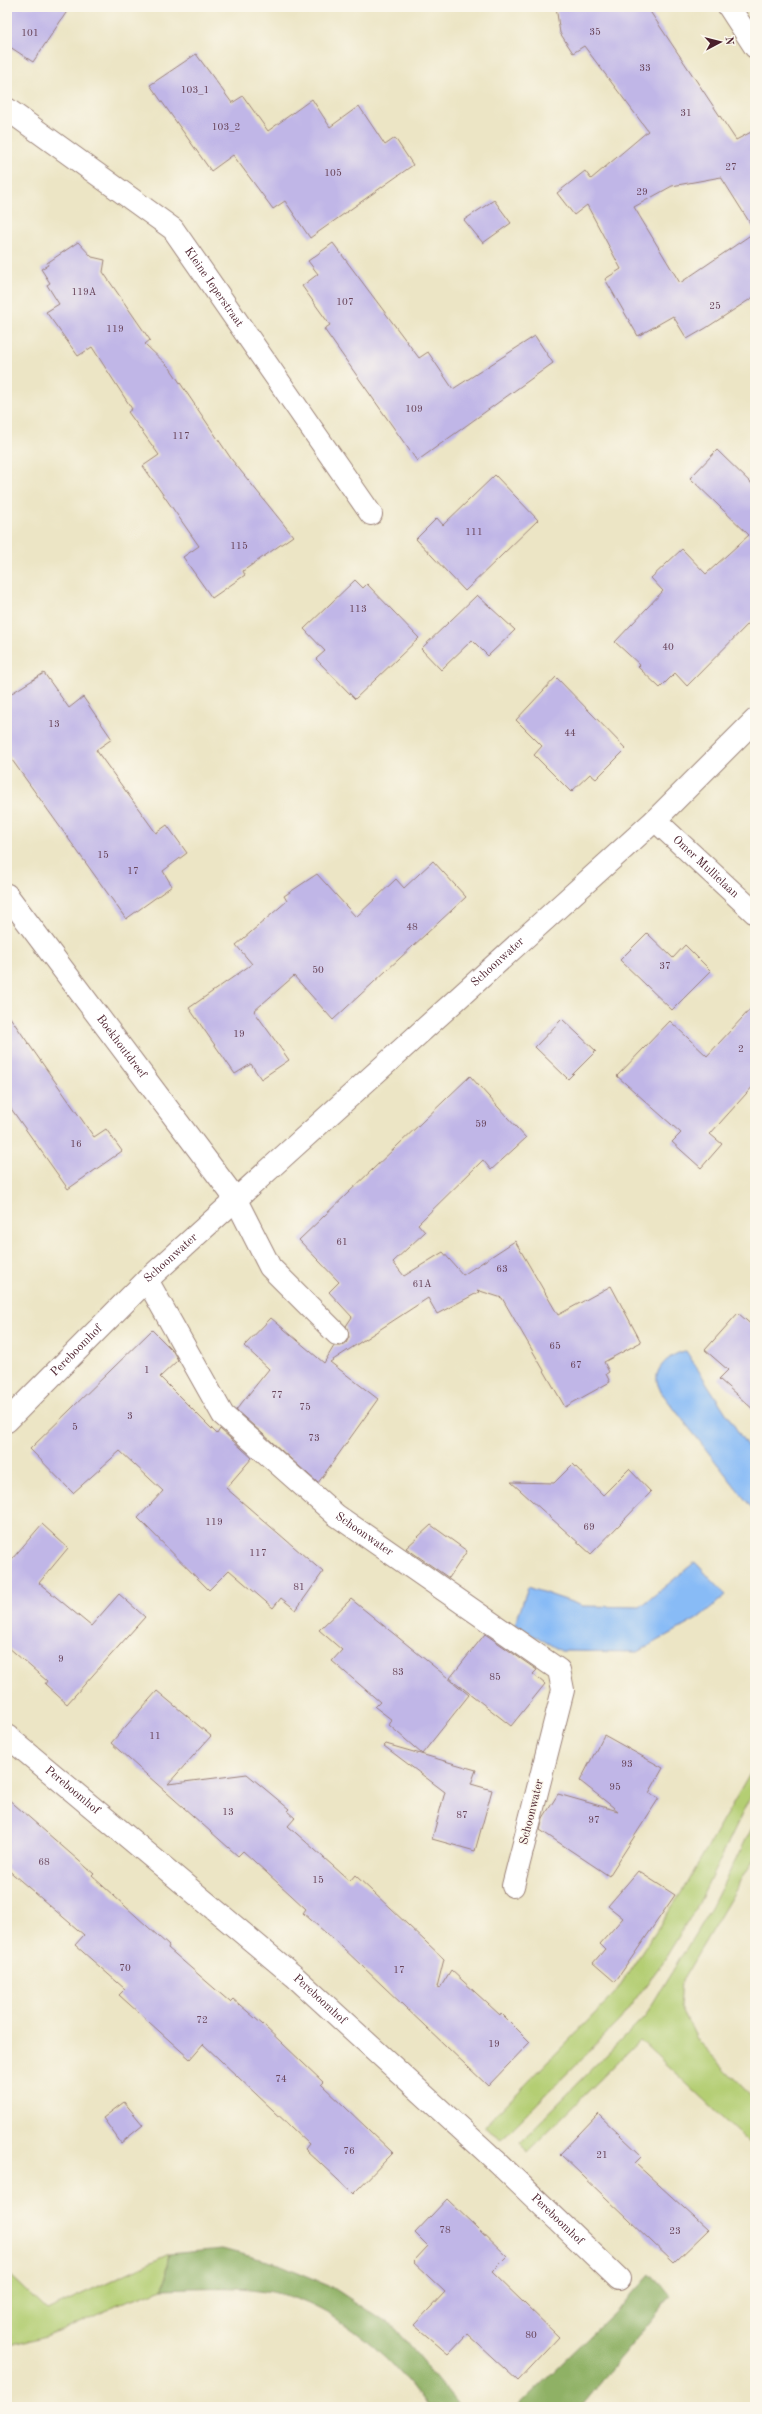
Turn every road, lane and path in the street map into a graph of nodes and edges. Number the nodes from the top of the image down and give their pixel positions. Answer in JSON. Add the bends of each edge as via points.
{"nodes":[{"id":1,"x":729,"y":7,"type":"edge"},
{"id":2,"x":755,"y":47,"type":"edge"},
{"id":3,"x":7,"y":109,"type":"edge"},
{"id":4,"x":371,"y":514,"type":"dead end"},
{"id":5,"x":755,"y":720,"type":"edge"},
{"id":6,"x":655,"y":820,"type":"junction"},
{"id":7,"x":7,"y":895,"type":"edge"},
{"id":8,"x":755,"y":914,"type":"edge"},
{"id":9,"x":235,"y":1198,"type":"junction"},
{"id":10,"x":147,"y":1280,"type":"junction"},
{"id":11,"x":337,"y":1334,"type":"dead end"},
{"id":12,"x":7,"y":1421,"type":"edge"},
{"id":13,"x":7,"y":1736,"type":"edge"},
{"id":14,"x":513,"y":1886,"type":"dead end"},
{"id":15,"x":619,"y":2279,"type":"dead end"}],
"edges":[{"from":1,"to":2,"type":"street"},
{"from":3,"to":4,"type":"street","name":"Kleine Ieperstraat","via":[[173,229]]},
{"from":5,"to":6,"type":"street","name":"Schoonwater"},
{"from":6,"to":8,"type":"street","name":"Omer Mullielaan"},
{"from":6,"to":9,"type":"street","name":"Schoonwater"},
{"from":7,"to":9,"type":"street","name":"Boekhoutdreef"},
{"from":9,"to":10,"type":"street","name":"Schoonwater"},
{"from":9,"to":11,"type":"street","via":[[270,1267]]},
{"from":10,"to":12,"type":"street","name":"Pereboomhof"},
{"from":10,"to":14,"type":"street","name":"Schoonwater","via":[[223,1415],[336,1515],[559,1670],[563,1690]]},
{"from":13,"to":15,"type":"street","name":"Pereboomhof","via":[[294,1976]]}]}
